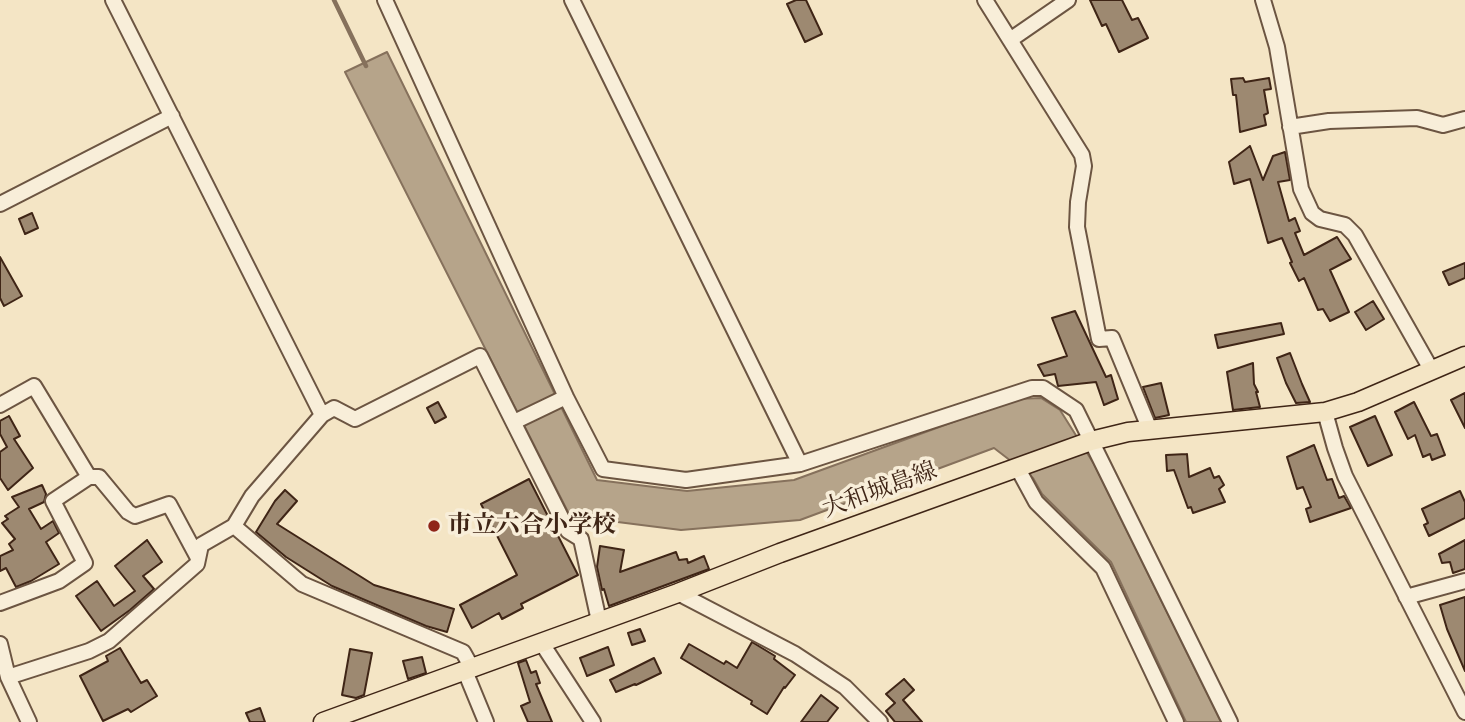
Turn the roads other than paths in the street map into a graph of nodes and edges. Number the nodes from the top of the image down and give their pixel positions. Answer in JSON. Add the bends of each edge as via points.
{"nodes":[{"id":1,"x":113,"y":0,"type":"edge"},
{"id":2,"x":385,"y":0,"type":"edge"},
{"id":3,"x":572,"y":0,"type":"edge"},
{"id":4,"x":985,"y":0,"type":"edge"},
{"id":5,"x":1068,"y":0,"type":"edge"},
{"id":6,"x":1263,"y":0,"type":"edge"},
{"id":7,"x":1010,"y":40,"type":"junction"},
{"id":8,"x":172,"y":117,"type":"junction"},
{"id":9,"x":1465,"y":119,"type":"edge"},
{"id":10,"x":1290,"y":127,"type":"junction"},
{"id":11,"x":0,"y":204,"type":"edge"},
{"id":12,"x":1465,"y":356,"type":"edge"},
{"id":13,"x":1432,"y":371,"type":"junction"},
{"id":14,"x":560,"y":399,"type":"junction"},
{"id":15,"x":0,"y":405,"type":"edge"},
{"id":16,"x":1325,"y":412,"type":"junction"},
{"id":17,"x":322,"y":415,"type":"junction"},
{"id":18,"x":514,"y":422,"type":"junction"},
{"id":19,"x":1150,"y":430,"type":"junction"},
{"id":20,"x":1091,"y":441,"type":"junction"},
{"id":21,"x":800,"y":464,"type":"junction"},
{"id":22,"x":1017,"y":467,"type":"junction"},
{"id":23,"x":89,"y":477,"type":"junction"},
{"id":24,"x":234,"y":526,"type":"junction"},
{"id":25,"x":198,"y":558,"type":"junction"},
{"id":26,"x":1465,"y":581,"type":"edge"},
{"id":27,"x":678,"y":593,"type":"junction"},
{"id":28,"x":1406,"y":597,"type":"junction"},
{"id":29,"x":0,"y":603,"type":"edge"},
{"id":30,"x":599,"y":621,"type":"junction"},
{"id":31,"x":541,"y":642,"type":"junction"},
{"id":32,"x":0,"y":644,"type":"edge"},
{"id":33,"x":469,"y":669,"type":"junction"},
{"id":34,"x":8,"y":677,"type":"junction"},
{"id":35,"x":1465,"y":712,"type":"edge"},
{"id":36,"x":29,"y":722,"type":"edge"},
{"id":37,"x":323,"y":722,"type":"edge"},
{"id":38,"x":486,"y":722,"type":"edge"},
{"id":39,"x":593,"y":722,"type":"edge"},
{"id":40,"x":880,"y":722,"type":"edge"},
{"id":41,"x":1175,"y":722,"type":"edge"},
{"id":42,"x":1230,"y":722,"type":"edge"}],
"edges":[{"from":1,"to":8,"type":"street"},
{"from":2,"to":14,"type":"street"},
{"from":3,"to":21,"type":"street"},
{"from":4,"to":7,"type":"street"},
{"from":5,"to":7,"type":"street"},
{"from":6,"to":10,"type":"street","via":[[1277,47]]},
{"from":7,"to":19,"type":"street","via":[[1082,155],[1077,227],[1099,339],[1112,338]]},
{"from":8,"to":11,"type":"street"},
{"from":8,"to":17,"type":"street"},
{"from":9,"to":10,"type":"street","via":[[1443,125],[1417,118]]},
{"from":10,"to":13,"type":"street","via":[[1301,189],[1312,213],[1356,234]]},
{"from":12,"to":13,"type":"main road","name":"大和城島線"},
{"from":13,"to":16,"type":"main road","name":"大和城島線"},
{"from":14,"to":18,"type":"street"},
{"from":14,"to":21,"type":"street","via":[[603,469],[686,480]]},
{"from":15,"to":23,"type":"street","via":[[34,386]]},
{"from":16,"to":19,"type":"main road","name":"大和城島線"},
{"from":16,"to":28,"type":"street","via":[[1345,476]]},
{"from":17,"to":18,"type":"street","via":[[334,408],[355,419],[480,356]]},
{"from":17,"to":24,"type":"street","via":[[252,496]]},
{"from":18,"to":30,"type":"street","via":[[568,531],[581,539]]},
{"from":19,"to":20,"type":"main road","name":"大和城島線"},
{"from":20,"to":21,"type":"street","via":[[1076,410],[1043,388],[1032,388]]},
{"from":20,"to":22,"type":"main road","name":"大和城島線"},
{"from":20,"to":42,"type":"street"},
{"from":22,"to":27,"type":"main road","name":"大和城島線"},
{"from":22,"to":41,"type":"street","via":[[1036,502],[1104,568]]},
{"from":23,"to":25,"type":"street","via":[[99,477],[135,516],[169,504]]},
{"from":23,"to":29,"type":"street","via":[[53,501],[85,563],[59,581]]},
{"from":24,"to":25,"type":"street","via":[[201,545]]},
{"from":24,"to":33,"type":"street","via":[[302,584],[463,652]]},
{"from":25,"to":34,"type":"street","via":[[197,564],[109,641]]},
{"from":26,"to":28,"type":"street"},
{"from":27,"to":30,"type":"main road","name":"大和城島線"},
{"from":27,"to":40,"type":"street","via":[[795,654],[845,687]]},
{"from":28,"to":35,"type":"street"},
{"from":30,"to":31,"type":"main road","name":"大和城島線"},
{"from":31,"to":33,"type":"main road","name":"大和城島線"},
{"from":31,"to":39,"type":"street"},
{"from":32,"to":34,"type":"street"},
{"from":33,"to":37,"type":"main road","name":"大和城島線"},
{"from":33,"to":38,"type":"street"},
{"from":34,"to":36,"type":"street"}]}
